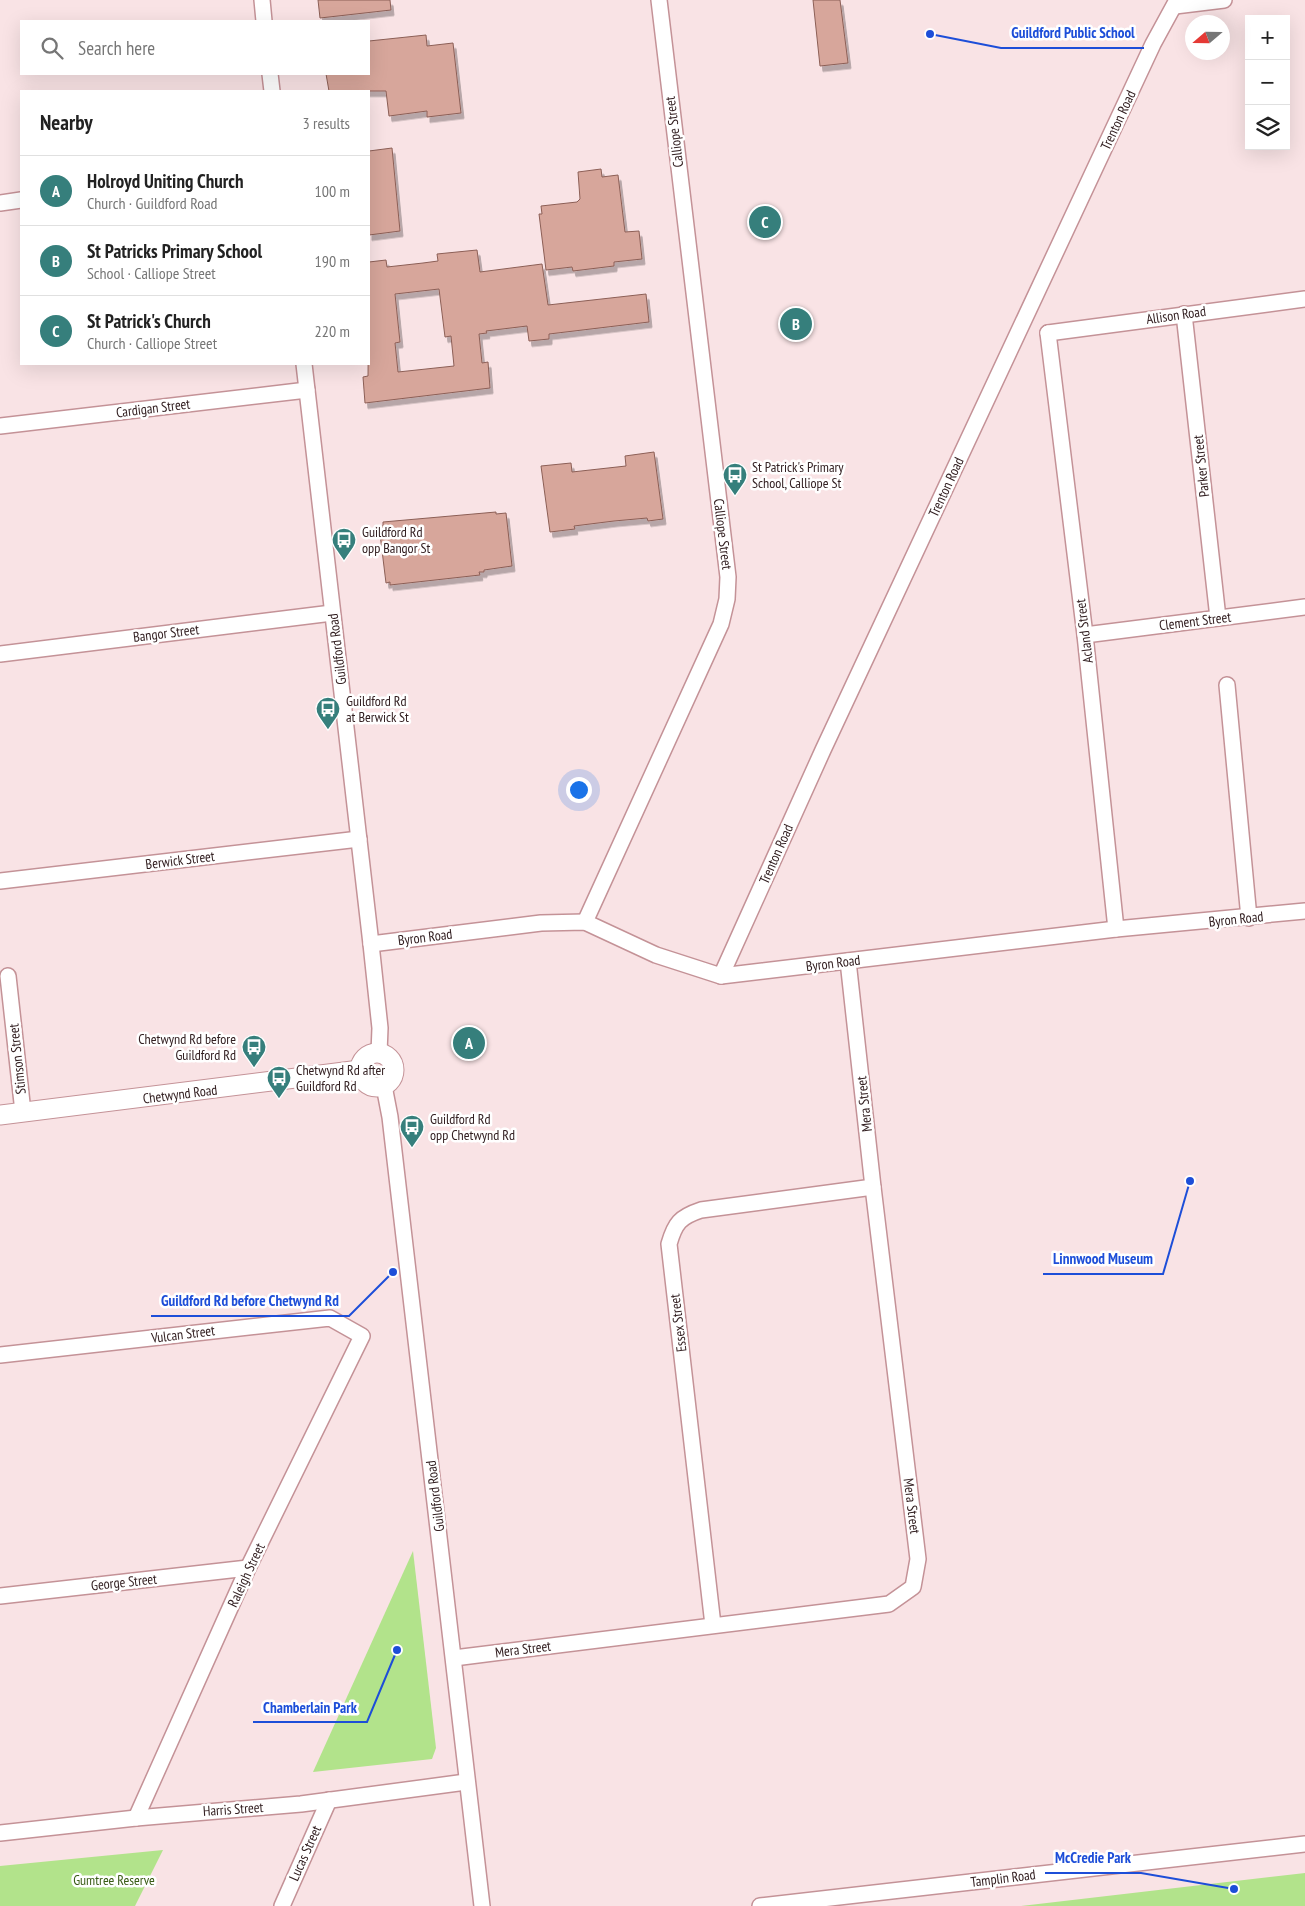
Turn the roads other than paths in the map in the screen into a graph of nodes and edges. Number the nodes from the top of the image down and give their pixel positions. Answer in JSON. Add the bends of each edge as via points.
{"nodes":[{"id":1,"x":262,"y":0,"type":"edge"},
{"id":2,"x":659,"y":0,"type":"edge"},
{"id":3,"x":1224,"y":0,"type":"edge"},
{"id":4,"x":1176,"y":3,"type":"edge"},
{"id":5,"x":264,"y":20,"type":"edge"},
{"id":6,"x":270,"y":75,"type":"edge"},
{"id":7,"x":272,"y":90,"type":"edge"},
{"id":8,"x":20,"y":200,"type":"edge"},
{"id":9,"x":0,"y":203,"type":"edge"},
{"id":10,"x":1305,"y":300,"type":"edge"},
{"id":11,"x":1184,"y":314,"type":"junction"},
{"id":12,"x":1025,"y":318,"type":"junction"},
{"id":13,"x":1048,"y":333,"type":"junction"},
{"id":14,"x":304,"y":365,"type":"edge"},
{"id":15,"x":307,"y":390,"type":"junction"},
{"id":16,"x":0,"y":426,"type":"edge"},
{"id":17,"x":1305,"y":607,"type":"edge"},
{"id":18,"x":332,"y":613,"type":"junction"},
{"id":19,"x":1218,"y":618,"type":"junction"},
{"id":20,"x":1085,"y":635,"type":"junction"},
{"id":21,"x":0,"y":654,"type":"edge"},
{"id":22,"x":1227,"y":685,"type":"dead end"},
{"id":23,"x":359,"y":839,"type":"junction"},
{"id":24,"x":0,"y":876,"type":"edge"},
{"id":25,"x":0,"y":881,"type":"edge"},
{"id":26,"x":1305,"y":911,"type":"edge"},
{"id":27,"x":1249,"y":918,"type":"junction"},
{"id":28,"x":585,"y":922,"type":"junction"},
{"id":29,"x":1116,"y":929,"type":"junction"},
{"id":30,"x":371,"y":944,"type":"junction"},
{"id":31,"x":848,"y":961,"type":"junction"},
{"id":32,"x":8,"y":976,"type":"dead end"},
{"id":33,"x":721,"y":976,"type":"junction"},
{"id":34,"x":379,"y":1053,"type":"junction"},
{"id":35,"x":360,"y":1070,"type":"junction"},
{"id":36,"x":384,"y":1086,"type":"junction"},
{"id":37,"x":23,"y":1112,"type":"junction"},
{"id":38,"x":0,"y":1115,"type":"edge"},
{"id":39,"x":873,"y":1187,"type":"junction"},
{"id":40,"x":362,"y":1336,"type":"joint"},
{"id":41,"x":0,"y":1355,"type":"edge"},
{"id":42,"x":248,"y":1568,"type":"junction"},
{"id":43,"x":0,"y":1596,"type":"edge"},
{"id":44,"x":713,"y":1625,"type":"junction"},
{"id":45,"x":454,"y":1658,"type":"junction"},
{"id":46,"x":466,"y":1782,"type":"junction"},
{"id":47,"x":329,"y":1800,"type":"junction"},
{"id":48,"x":136,"y":1818,"type":"junction"},
{"id":49,"x":0,"y":1834,"type":"edge"},
{"id":50,"x":1305,"y":1844,"type":"edge"},
{"id":51,"x":282,"y":1906,"type":"edge"},
{"id":52,"x":482,"y":1906,"type":"edge"},
{"id":53,"x":760,"y":1906,"type":"edge"}],
"edges":[{"from":1,"to":5,"type":"street"},
{"from":2,"to":28,"type":"street","name":"Calliope Street","via":[[728,577],[727,599],[721,624]]},
{"from":3,"to":4,"type":"street"},
{"from":4,"to":12,"type":"street","name":"Trenton Road","via":[[1153,44]]},
{"from":6,"to":7,"type":"street"},
{"from":8,"to":9,"type":"street"},
{"from":10,"to":11,"type":"street","name":"Allison Road"},
{"from":11,"to":13,"type":"street","name":"Allison Road"},
{"from":11,"to":19,"type":"street","name":"Parker Street"},
{"from":12,"to":13,"type":"street"},
{"from":12,"to":33,"type":"street","name":"Trenton Road"},
{"from":13,"to":20,"type":"street","name":"Acland Street"},
{"from":14,"to":15,"type":"street","name":"Guildford Road"},
{"from":15,"to":16,"type":"street","name":"Cardigan Street"},
{"from":15,"to":18,"type":"street","name":"Guildford Road"},
{"from":17,"to":19,"type":"street","name":"Clement Street"},
{"from":18,"to":21,"type":"street","name":"Bangor Street"},
{"from":18,"to":23,"type":"street","name":"Guildford Road"},
{"from":19,"to":20,"type":"street","name":"Clement Street"},
{"from":20,"to":29,"type":"street","name":"Acland Street"},
{"from":22,"to":27,"type":"street"},
{"from":23,"to":25,"type":"street","name":"Berwick Street"},
{"from":23,"to":30,"type":"street","name":"Guildford Road"},
{"from":24,"to":25,"type":"street"},
{"from":26,"to":27,"type":"street","name":"Byron Road"},
{"from":27,"to":29,"type":"street","name":"Byron Road"},
{"from":28,"to":30,"type":"street","name":"Byron Road","via":[[541,923]]},
{"from":28,"to":33,"type":"street","name":"Byron Road","via":[[656,955]]},
{"from":29,"to":31,"type":"street","name":"Byron Road"},
{"from":30,"to":34,"type":"street","name":"Guildford Road","via":[[380,1028]]},
{"from":31,"to":33,"type":"street","name":"Byron Road"},
{"from":31,"to":39,"type":"street","name":"Mera Street"},
{"from":32,"to":37,"type":"street","name":"Stimson Street"},
{"from":34,"to":35,"type":"street","via":[[364,1060]]},
{"from":34,"to":36,"type":"street","via":[[389,1058],[394,1068],[392,1079]]},
{"from":35,"to":36,"type":"street","via":[[368,1085]]},
{"from":35,"to":37,"type":"street","name":"Chetwynd Road"},
{"from":36,"to":45,"type":"street","name":"Guildford Road"},
{"from":37,"to":38,"type":"street","name":"Chetwynd Road"},
{"from":39,"to":44,"type":"street","name":"Essex Street","via":[[701,1210],[685,1216],[674,1228],[669,1244]]},
{"from":39,"to":44,"type":"street","name":"Mera Street","via":[[918,1560],[913,1587],[889,1604]]},
{"from":40,"to":41,"type":"street","name":"Vulcan Street","via":[[330,1318]]},
{"from":40,"to":42,"type":"street","name":"Raleigh Street"},
{"from":42,"to":43,"type":"street","name":"George Street"},
{"from":42,"to":48,"type":"street","name":"Raleigh Street"},
{"from":44,"to":45,"type":"street","name":"Mera Street"},
{"from":45,"to":46,"type":"street","name":"Guildford Road"},
{"from":46,"to":47,"type":"street","name":"Harris Street"},
{"from":46,"to":52,"type":"street","name":"Guildford Road"},
{"from":47,"to":48,"type":"street","name":"Harris Street"},
{"from":47,"to":51,"type":"street","name":"Lucas Street"},
{"from":48,"to":49,"type":"street","name":"Harris Street"},
{"from":50,"to":53,"type":"street","name":"Tamplin Road"}]}
